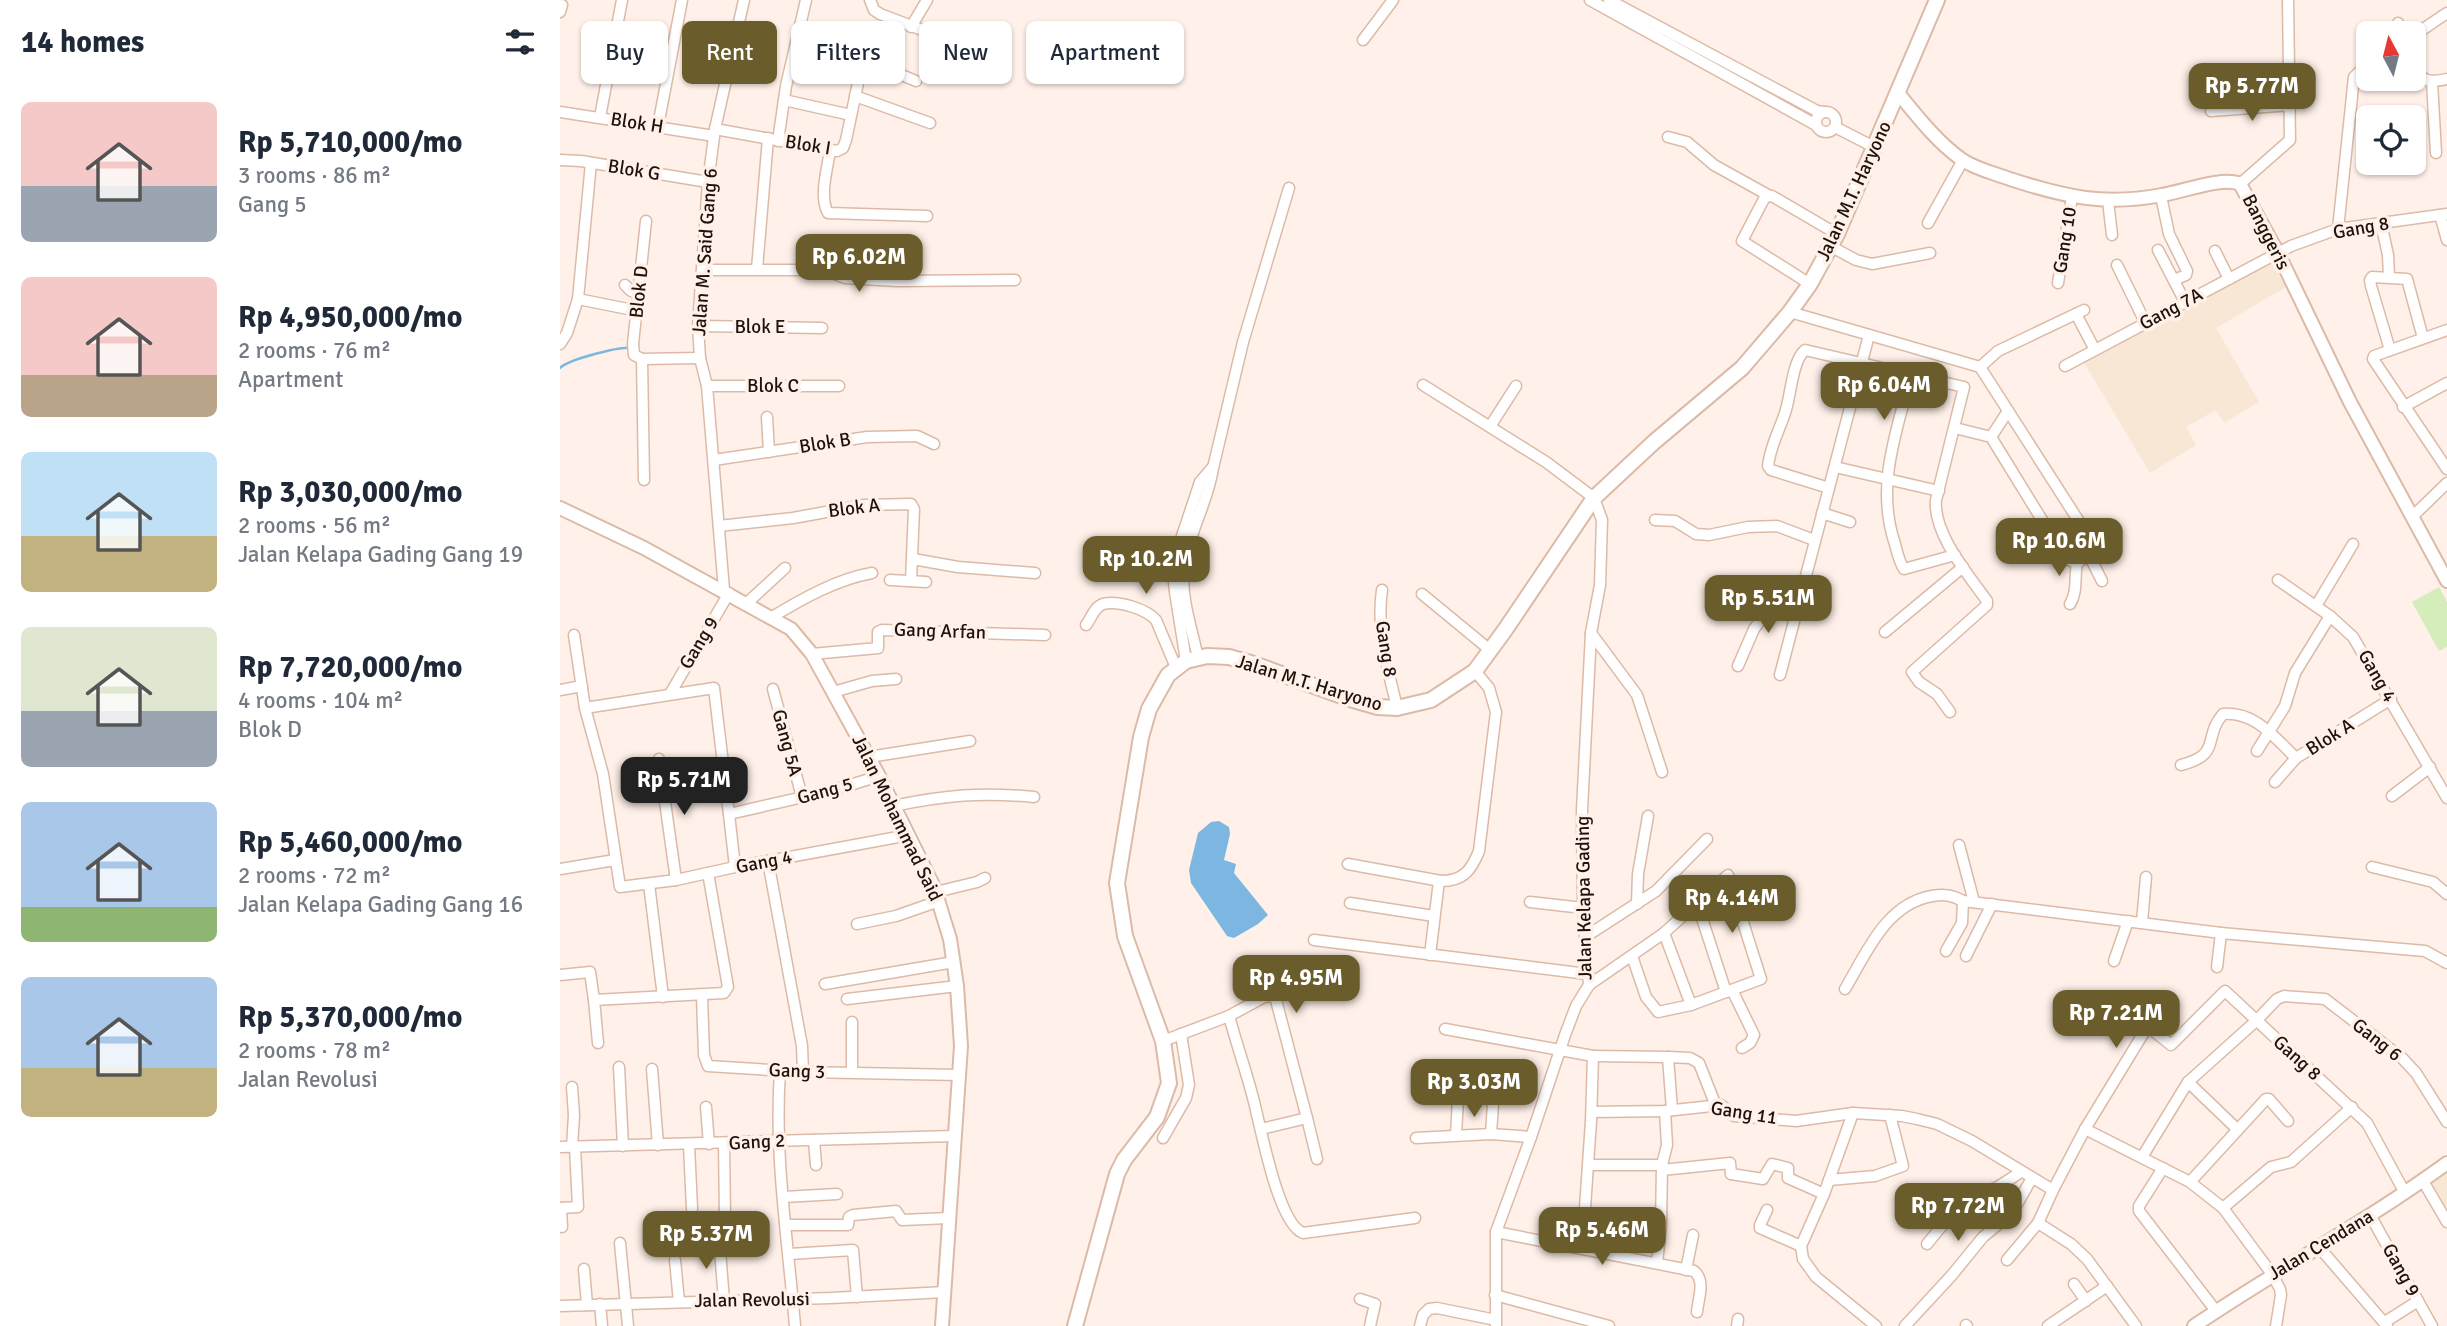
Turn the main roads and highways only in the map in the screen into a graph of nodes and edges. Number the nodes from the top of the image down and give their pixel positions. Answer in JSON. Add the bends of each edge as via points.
{"nodes":[{"id":1,"x":1937,"y":0,"type":"edge"},
{"id":2,"x":1075,"y":1326,"type":"edge"}],
"edges":[{"from":1,"to":2,"type":"main road","name":"Jalan M.T. Haryono","via":[[1834,240],[1810,284],[1742,368],[1594,498],[1475,671],[1431,700],[1397,708],[1350,699],[1228,657],[1208,656],[1168,675],[1141,737],[1117,883],[1129,951],[1163,1041],[1169,1083],[1157,1116],[1117,1174]]}]}
